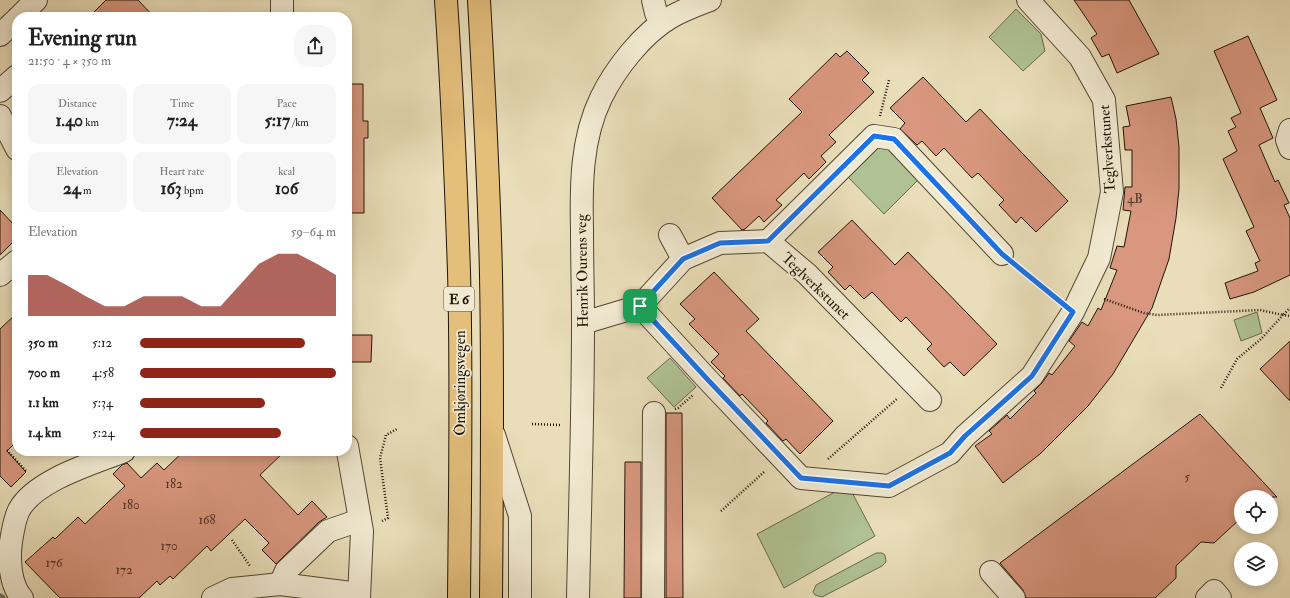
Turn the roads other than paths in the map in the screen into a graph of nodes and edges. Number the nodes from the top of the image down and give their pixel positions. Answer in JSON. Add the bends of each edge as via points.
{"nodes":[{"id":1,"x":36,"y":0,"type":"edge"},
{"id":2,"x":282,"y":0,"type":"edge"},
{"id":3,"x":446,"y":0,"type":"edge"},
{"id":4,"x":479,"y":0,"type":"edge"},
{"id":5,"x":652,"y":0,"type":"edge"},
{"id":6,"x":710,"y":0,"type":"edge"},
{"id":7,"x":1028,"y":0,"type":"edge"},
{"id":8,"x":24,"y":12,"type":"edge"},
{"id":9,"x":282,"y":12,"type":"edge"},
{"id":10,"x":661,"y":23,"type":"junction"},
{"id":11,"x":12,"y":24,"type":"edge"},
{"id":12,"x":0,"y":35,"type":"edge"},
{"id":13,"x":12,"y":80,"type":"edge"},
{"id":14,"x":0,"y":91,"type":"edge"},
{"id":15,"x":0,"y":116,"type":"edge"},
{"id":16,"x":1290,"y":130,"type":"edge"},
{"id":17,"x":12,"y":139,"type":"edge"},
{"id":18,"x":1290,"y":148,"type":"edge"},
{"id":19,"x":670,"y":235,"type":"dead end"},
{"id":20,"x":768,"y":241,"type":"junction"},
{"id":21,"x":1002,"y":254,"type":"road end"},
{"id":22,"x":683,"y":259,"type":"junction"},
{"id":23,"x":12,"y":265,"type":"edge"},
{"id":24,"x":0,"y":276,"type":"edge"},
{"id":25,"x":640,"y":306,"type":"junction"},
{"id":26,"x":583,"y":323,"type":"junction"},
{"id":27,"x":930,"y":400,"type":"dead end"},
{"id":28,"x":654,"y":413,"type":"road end"},
{"id":29,"x":493,"y":432,"type":"junction"},
{"id":30,"x":111,"y":456,"type":"edge"},
{"id":31,"x":349,"y":456,"type":"edge"},
{"id":32,"x":361,"y":526,"type":"junction"},
{"id":33,"x":992,"y":572,"type":"dead end"},
{"id":34,"x":280,"y":584,"type":"junction"},
{"id":35,"x":359,"y":596,"type":"edge"},
{"id":36,"x":22,"y":598,"type":"edge"},
{"id":37,"x":213,"y":598,"type":"edge"},
{"id":38,"x":458,"y":598,"type":"edge"},
{"id":39,"x":491,"y":598,"type":"edge"},
{"id":40,"x":520,"y":598,"type":"edge"},
{"id":41,"x":578,"y":598,"type":"edge"},
{"id":42,"x":652,"y":598,"type":"edge"},
{"id":43,"x":1014,"y":598,"type":"edge"},
{"id":44,"x":1207,"y":598,"type":"edge"},
{"id":45,"x":1220,"y":598,"type":"edge"}],
"edges":[{"from":1,"to":8,"type":"street"},
{"from":2,"to":9,"type":"street"},
{"from":3,"to":38,"type":"highway","name":"Omkjøringsvegen","number":"E 6","via":[[459,272]]},
{"from":4,"to":29,"type":"highway","number":"E 6","via":[[491,273]]},
{"from":5,"to":10,"type":"street"},
{"from":6,"to":10,"type":"street","name":"Henrik Ourens veg"},
{"from":7,"to":25,"type":"street","name":"Teglverkstunet","via":[[1080,57],[1104,100],[1112,192],[1099,258],[1073,312],[1032,376],[965,436],[950,453],[889,486],[801,478]]},
{"from":10,"to":26,"type":"street","name":"Henrik Ourens veg","via":[[626,58],[600,99],[591,124],[581,184]]},
{"from":11,"to":12,"type":"street"},
{"from":13,"to":14,"type":"street"},
{"from":15,"to":17,"type":"street"},
{"from":16,"to":18,"type":"street","via":[[1287,140]]},
{"from":19,"to":22,"type":"street"},
{"from":20,"to":21,"type":"street","name":"Teglverkstunet","via":[[874,136],[894,139]]},
{"from":20,"to":22,"type":"street","name":"Teglverkstunet","via":[[720,243]]},
{"from":20,"to":27,"type":"street","name":"Teglverkstunet","via":[[807,274]]},
{"from":22,"to":25,"type":"street","name":"Teglverkstunet"},
{"from":23,"to":24,"type":"street"},
{"from":25,"to":26,"type":"street"},
{"from":26,"to":41,"type":"street","name":"Henrik Ourens veg"},
{"from":28,"to":42,"type":"street"},
{"from":29,"to":39,"type":"highway","number":"E 6"},
{"from":29,"to":40,"type":"street","via":[[520,516]]},
{"from":30,"to":36,"type":"street","via":[[69,472],[42,487],[20,510],[10,544],[10,569],[16,592]]},
{"from":31,"to":32,"type":"street"},
{"from":32,"to":34,"type":"street","via":[[328,531],[286,571]]},
{"from":32,"to":35,"type":"street"},
{"from":33,"to":43,"type":"street"},
{"from":34,"to":35,"type":"street"},
{"from":34,"to":37,"type":"street","via":[[232,588]]},
{"from":44,"to":45,"type":"street","via":[[1214,592]]}]}
